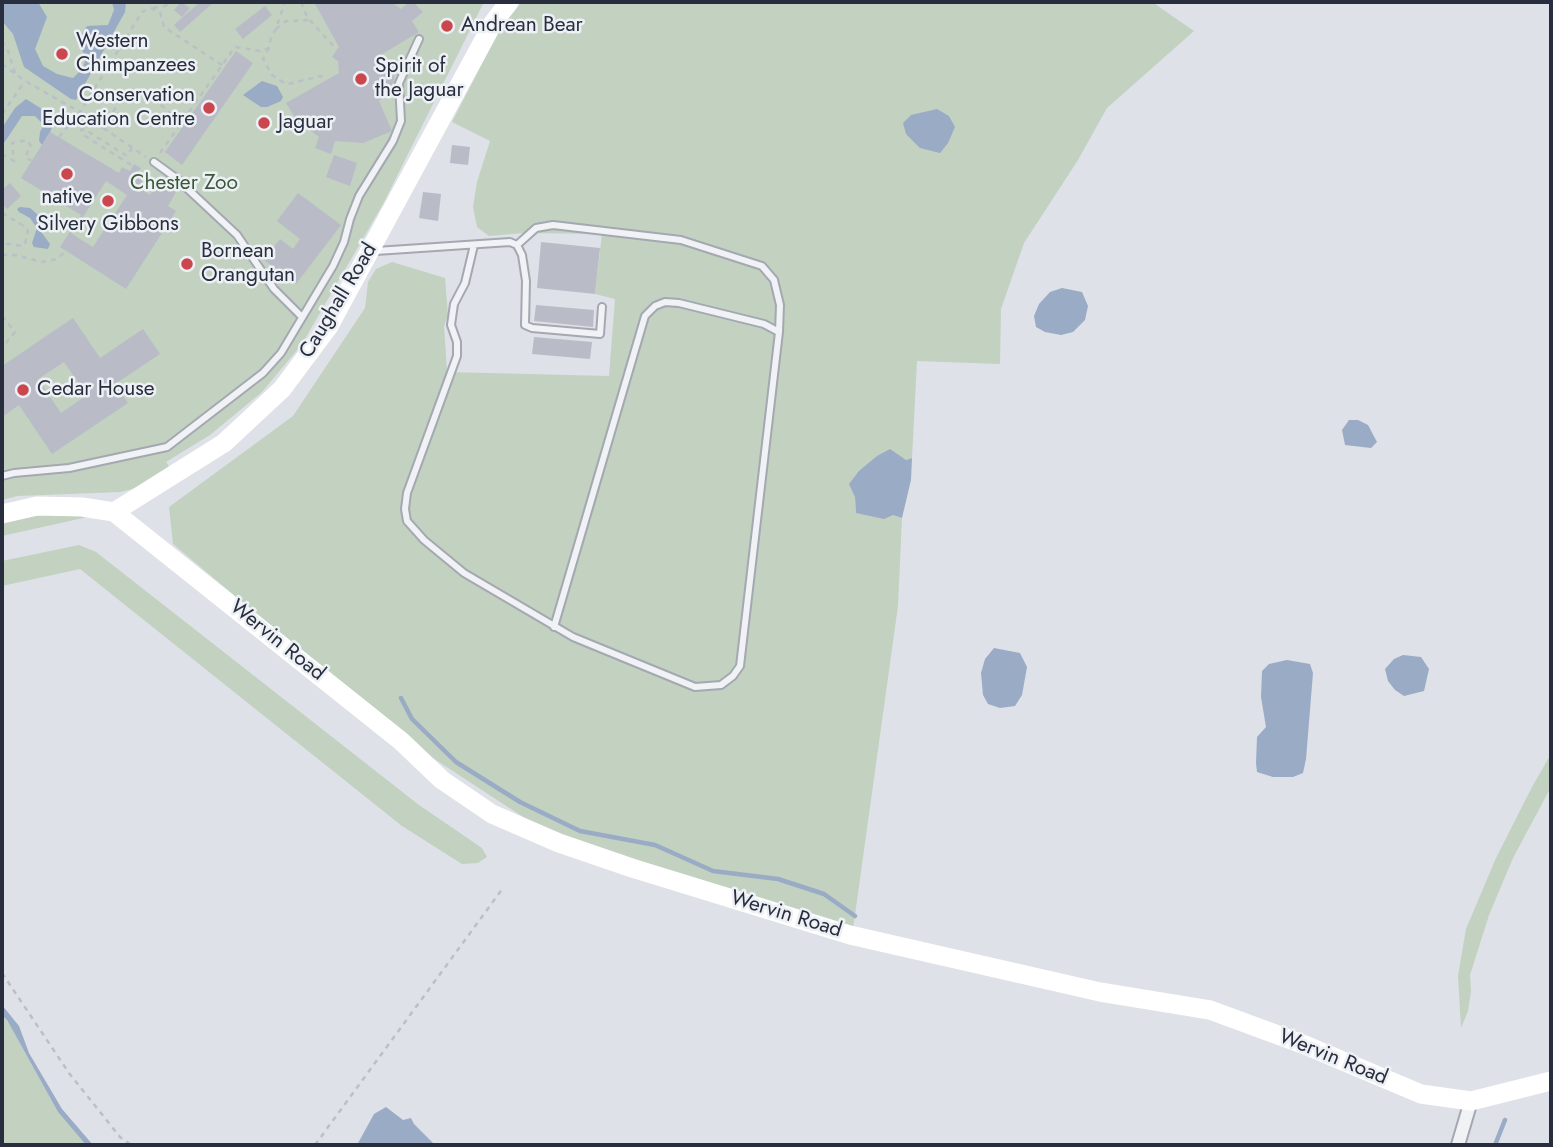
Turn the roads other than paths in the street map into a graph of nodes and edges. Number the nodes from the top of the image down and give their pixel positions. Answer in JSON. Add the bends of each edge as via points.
{"nodes":[{"id":1,"x":509,"y":2,"type":"edge"},
{"id":2,"x":419,"y":39,"type":"dead end"},
{"id":3,"x":154,"y":162,"type":"road end"},
{"id":4,"x":474,"y":245,"type":"junction"},
{"id":5,"x":517,"y":245,"type":"junction"},
{"id":6,"x":370,"y":251,"type":"junction"},
{"id":7,"x":602,"y":307,"type":"dead end"},
{"id":8,"x":302,"y":317,"type":"junction"},
{"id":9,"x":779,"y":332,"type":"junction"},
{"id":10,"x":2,"y":470,"type":"edge"},
{"id":11,"x":14,"y":473,"type":"junction"},
{"id":12,"x":2,"y":476,"type":"edge"},
{"id":13,"x":114,"y":512,"type":"junction"},
{"id":14,"x":2,"y":514,"type":"edge"},
{"id":15,"x":554,"y":627,"type":"junction"},
{"id":16,"x":1551,"y":1082,"type":"edge"},
{"id":17,"x":1471,"y":1101,"type":"junction"},
{"id":18,"x":1458,"y":1145,"type":"edge"}],
"edges":[{"from":1,"to":6,"type":"street","name":"Caughall Road"},
{"from":2,"to":8,"type":"lane","via":[[399,83],[401,121],[393,141],[359,196],[334,266]]},
{"from":3,"to":8,"type":"lane","via":[[237,235],[274,289]]},
{"from":4,"to":5,"type":"lane"},
{"from":4,"to":6,"type":"lane"},
{"from":4,"to":15,"type":"lane","via":[[452,315],[457,356],[407,493],[407,521],[464,573]]},
{"from":5,"to":7,"type":"lane","via":[[526,281],[526,325],[600,334]]},
{"from":5,"to":9,"type":"lane","via":[[536,228],[564,226],[681,240],[762,267],[778,290]]},
{"from":6,"to":13,"type":"street","name":"Caughall Road","via":[[329,326],[282,389],[224,443]]},
{"from":8,"to":11,"type":"lane","via":[[263,373],[167,447],[69,468]]},
{"from":9,"to":15,"type":"lane","via":[[764,324],[679,303],[665,302],[645,316]]},
{"from":9,"to":15,"type":"lane","via":[[740,666],[733,676],[721,684],[695,687]]},
{"from":10,"to":11,"type":"lane"},
{"from":11,"to":12,"type":"lane"},
{"from":13,"to":14,"type":"street","via":[[37,506]]},
{"from":13,"to":17,"type":"street","name":"Wervin Road","via":[[401,741],[442,780],[492,814],[632,868],[850,935],[1100,992],[1210,1010],[1421,1094]]},
{"from":16,"to":17,"type":"street","name":"Wervin Road"},
{"from":17,"to":18,"type":"street"}]}
